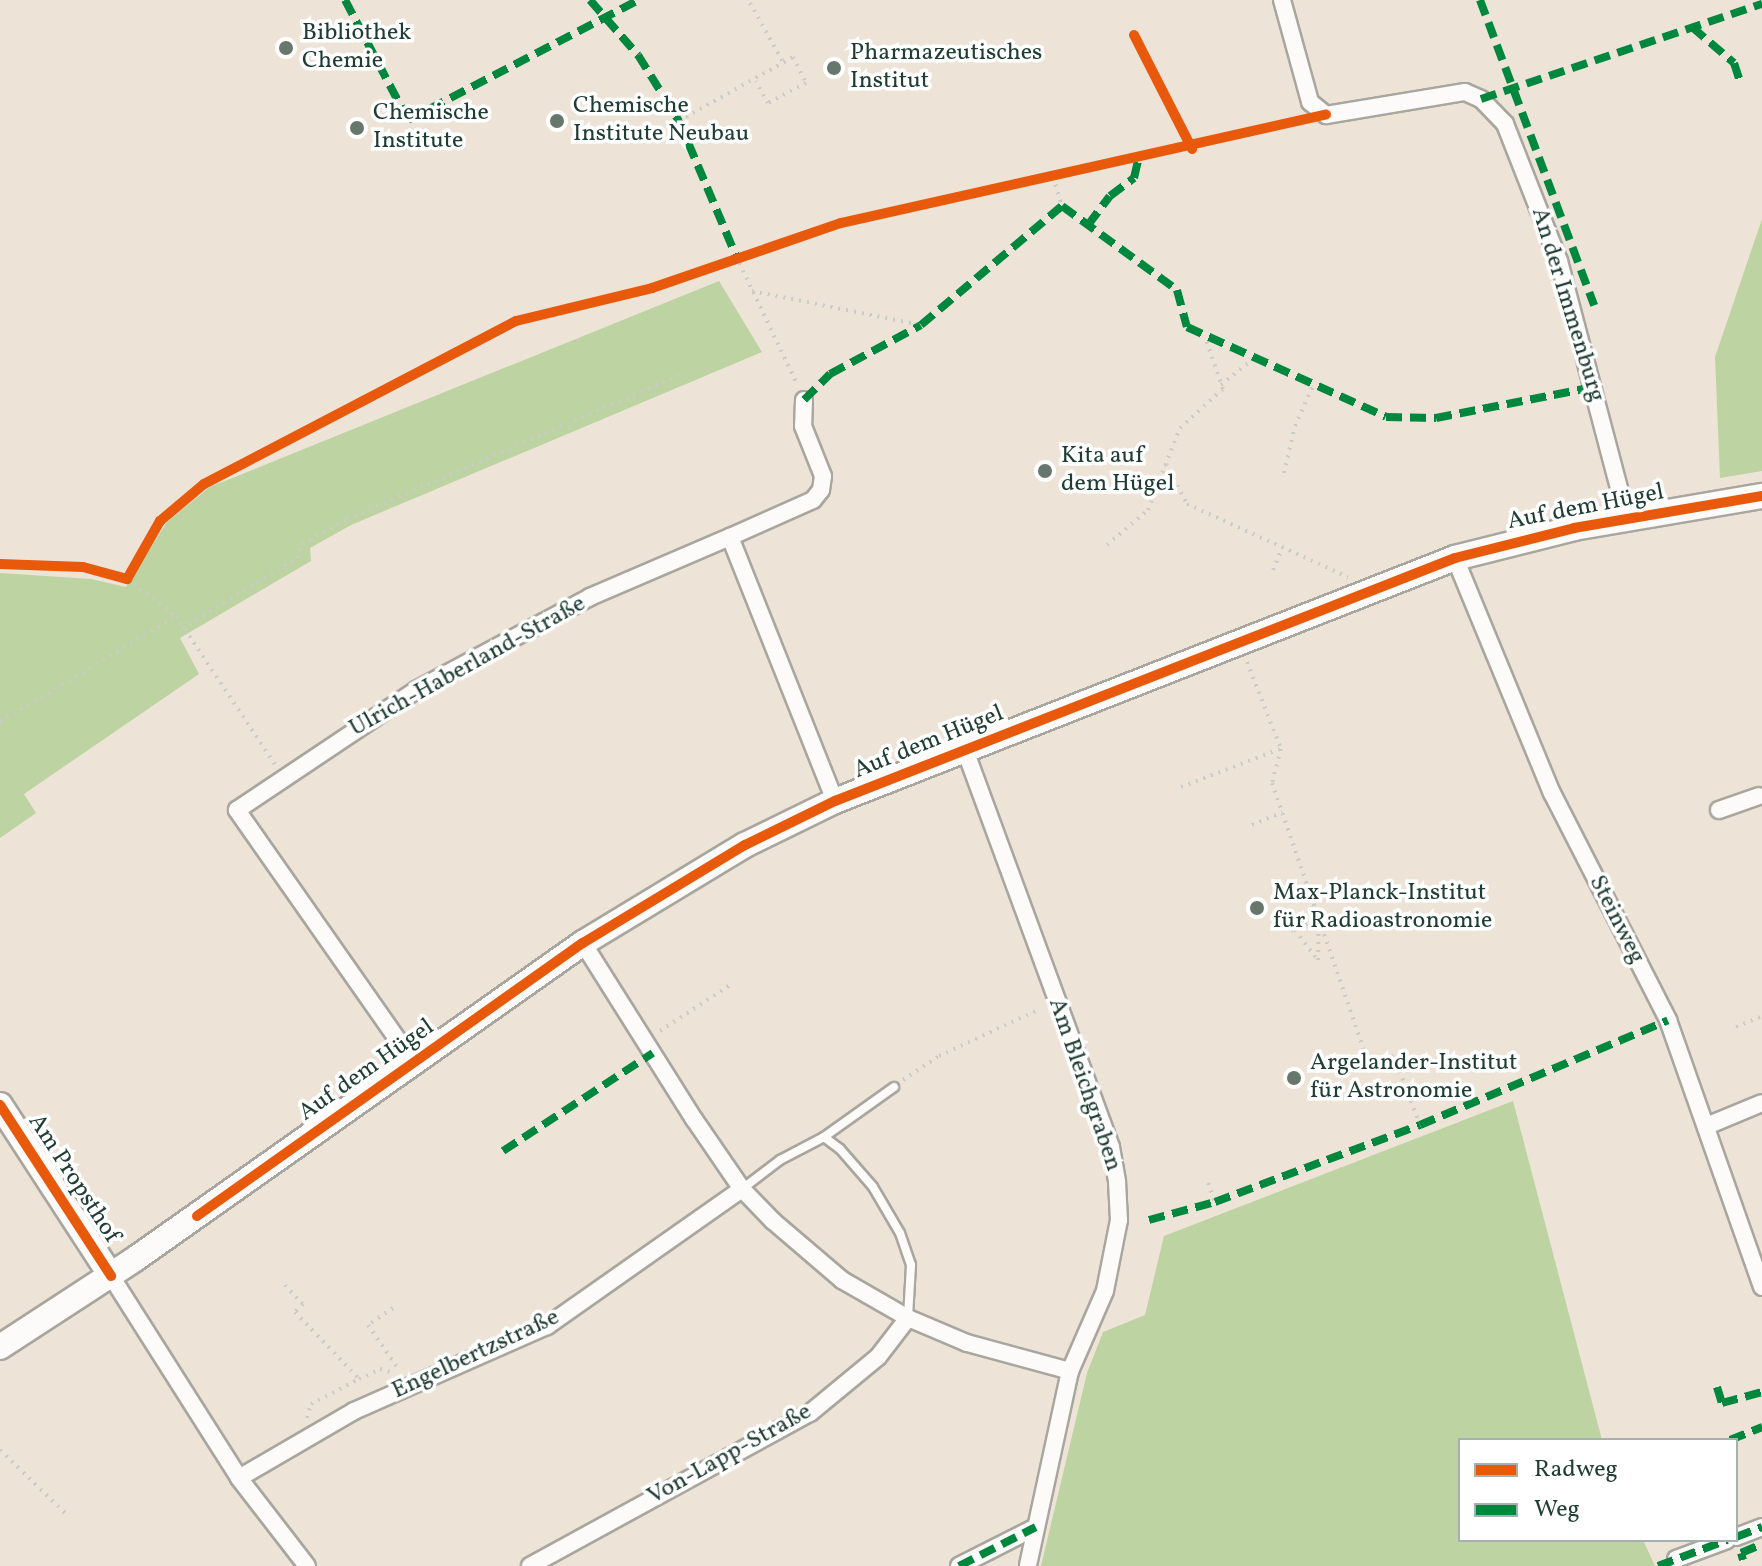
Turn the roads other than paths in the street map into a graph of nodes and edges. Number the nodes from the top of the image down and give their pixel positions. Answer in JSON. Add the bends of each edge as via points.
{"nodes":[{"id":1,"x":1282,"y":0,"type":"edge"},
{"id":2,"x":804,"y":400,"type":"road end"},
{"id":3,"x":1762,"y":496,"type":"edge"},
{"id":4,"x":1627,"y":519,"type":"junction"},
{"id":5,"x":730,"y":537,"type":"junction"},
{"id":6,"x":1455,"y":558,"type":"junction"},
{"id":7,"x":965,"y":750,"type":"junction"},
{"id":8,"x":1761,"y":799,"type":"edge"},
{"id":9,"x":835,"y":801,"type":"junction"},
{"id":10,"x":1719,"y":810,"type":"dead end"},
{"id":11,"x":583,"y":943,"type":"junction"},
{"id":12,"x":414,"y":1063,"type":"junction"},
{"id":13,"x":894,"y":1087,"type":"road end"},
{"id":14,"x":1762,"y":1103,"type":"edge"},
{"id":15,"x":0,"y":1105,"type":"edge"},
{"id":16,"x":1709,"y":1125,"type":"junction"},
{"id":17,"x":824,"y":1137,"type":"junction"},
{"id":18,"x":742,"y":1189,"type":"junction"},
{"id":19,"x":111,"y":1276,"type":"junction"},
{"id":20,"x":1762,"y":1287,"type":"edge"},
{"id":21,"x":908,"y":1318,"type":"junction"},
{"id":22,"x":0,"y":1347,"type":"edge"},
{"id":23,"x":1070,"y":1371,"type":"junction"},
{"id":24,"x":239,"y":1478,"type":"junction"},
{"id":25,"x":1036,"y":1527,"type":"junction"},
{"id":26,"x":1762,"y":1527,"type":"edge"},
{"id":27,"x":1738,"y":1536,"type":"edge"},
{"id":28,"x":1722,"y":1542,"type":"edge"},
{"id":29,"x":1676,"y":1559,"type":"dead end"},
{"id":30,"x":307,"y":1566,"type":"edge"},
{"id":31,"x":530,"y":1566,"type":"edge"},
{"id":32,"x":959,"y":1566,"type":"edge"},
{"id":33,"x":1028,"y":1566,"type":"edge"}],
"edges":[{"from":1,"to":4,"type":"street","name":"An der Immenburg","via":[[1310,102],[1326,115],[1465,92],[1481,99],[1505,124],[1559,261]]},
{"from":2,"to":5,"type":"street","name":"Ulrich-Haberland-Straße","via":[[803,426],[823,476],[821,490],[813,500]]},
{"from":3,"to":4,"type":"street","name":"Auf dem Hügel"},
{"from":4,"to":6,"type":"street","name":"Auf dem Hügel"},
{"from":5,"to":9,"type":"street"},
{"from":5,"to":12,"type":"street","name":"Ulrich-Haberland-Straße","via":[[590,597],[416,690],[237,810]]},
{"from":6,"to":7,"type":"street","name":"Auf dem Hügel"},
{"from":6,"to":16,"type":"street","name":"Steinweg","via":[[1552,793],[1668,1020]]},
{"from":7,"to":9,"type":"street","name":"Auf dem Hügel"},
{"from":7,"to":23,"type":"street","name":"Am Bleichgraben","via":[[1111,1147],[1118,1207],[1105,1291]]},
{"from":8,"to":10,"type":"street"},
{"from":9,"to":11,"type":"street","name":"Auf dem Hügel","via":[[745,845]]},
{"from":11,"to":12,"type":"street","name":"Auf dem Hügel"},
{"from":11,"to":18,"type":"street"},
{"from":12,"to":19,"type":"street","name":"Auf dem Hügel"},
{"from":13,"to":17,"type":"lane"},
{"from":14,"to":16,"type":"street"},
{"from":15,"to":19,"type":"street","name":"Am Propsthof"},
{"from":16,"to":20,"type":"street","name":"Steinweg"},
{"from":17,"to":18,"type":"lane","via":[[780,1160]]},
{"from":17,"to":21,"type":"lane","via":[[873,1187],[900,1233],[911,1265]]},
{"from":18,"to":21,"type":"street","via":[[842,1280]]},
{"from":18,"to":24,"type":"street","name":"Engelbertzstraße","via":[[547,1326],[354,1411]]},
{"from":19,"to":22,"type":"street","name":"Auf dem Hügel"},
{"from":19,"to":24,"type":"street","name":"Am Propsthof"},
{"from":21,"to":23,"type":"street","via":[[967,1343]]},
{"from":21,"to":31,"type":"street","name":"Von-Lapp-Straße","via":[[878,1357],[810,1413]]},
{"from":23,"to":25,"type":"street","name":"Am Bleichgraben"},
{"from":24,"to":30,"type":"street","name":"Am Propsthof"},
{"from":25,"to":32,"type":"street"},
{"from":25,"to":33,"type":"street","name":"Am Bleichgraben"},
{"from":26,"to":27,"type":"street"},
{"from":28,"to":29,"type":"street"}]}
